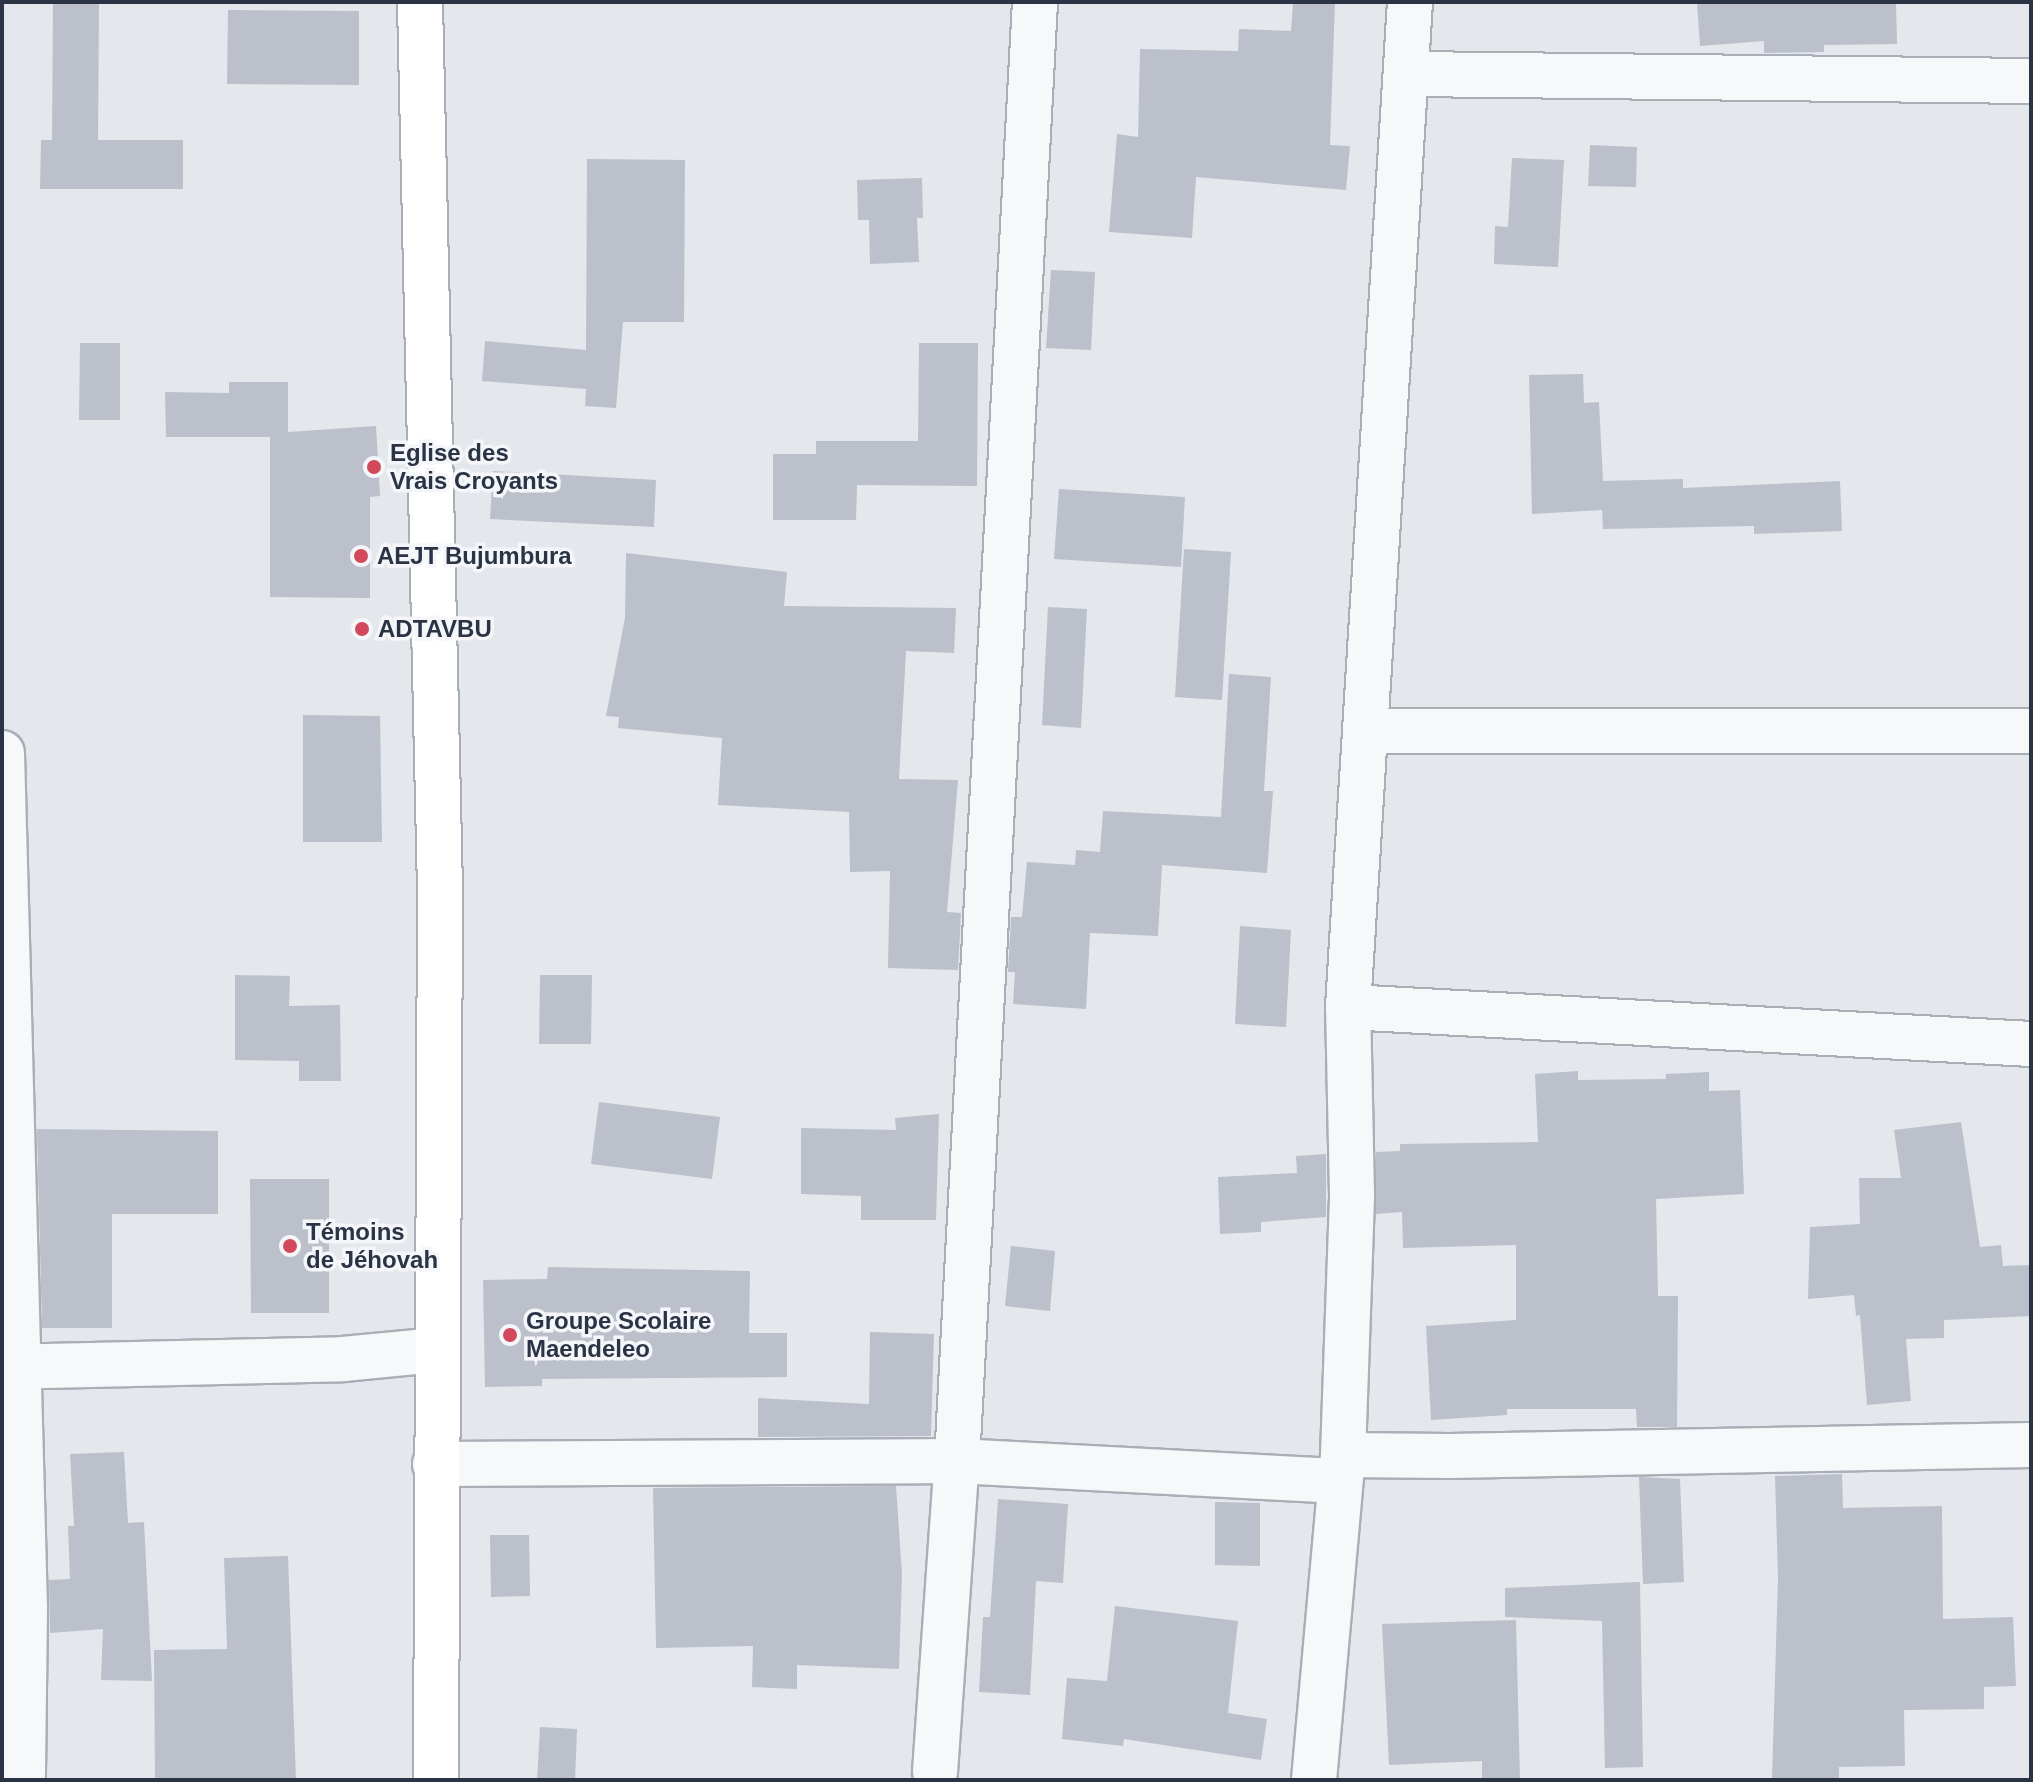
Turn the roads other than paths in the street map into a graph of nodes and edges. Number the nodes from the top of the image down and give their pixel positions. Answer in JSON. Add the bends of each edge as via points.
{"nodes":[{"id":1,"x":420,"y":2,"type":"edge"},
{"id":2,"x":1035,"y":2,"type":"edge"},
{"id":3,"x":1410,"y":2,"type":"edge"},
{"id":4,"x":1408,"y":74,"type":"junction"},
{"id":5,"x":2031,"y":81,"type":"edge"},
{"id":6,"x":1365,"y":731,"type":"junction"},
{"id":7,"x":2031,"y":731,"type":"edge"},
{"id":8,"x":2,"y":753,"type":"edge"},
{"id":9,"x":1348,"y":1007,"type":"junction"},
{"id":10,"x":2031,"y":1044,"type":"edge"},
{"id":11,"x":436,"y":1350,"type":"junction"},
{"id":12,"x":11,"y":1367,"type":"edge"},
{"id":13,"x":2031,"y":1445,"type":"edge"},
{"id":14,"x":957,"y":1461,"type":"junction"},
{"id":15,"x":435,"y":1464,"type":"junction"},
{"id":16,"x":1342,"y":1468,"type":"junction"},
{"id":17,"x":935,"y":1772,"type":"dead end"},
{"id":18,"x":23,"y":1780,"type":"edge"},
{"id":19,"x":436,"y":1780,"type":"edge"},
{"id":20,"x":1314,"y":1780,"type":"edge"}],
"edges":[{"from":1,"to":11,"type":"main road","via":[[440,892]]},
{"from":2,"to":14,"type":"street"},
{"from":3,"to":4,"type":"street"},
{"from":4,"to":5,"type":"street"},
{"from":4,"to":6,"type":"street"},
{"from":6,"to":7,"type":"street"},
{"from":6,"to":9,"type":"street"},
{"from":8,"to":12,"type":"street"},
{"from":9,"to":10,"type":"street"},
{"from":9,"to":16,"type":"street","via":[[1352,1195]]},
{"from":11,"to":12,"type":"street","via":[[343,1359]]},
{"from":11,"to":15,"type":"main road"},
{"from":12,"to":18,"type":"street","via":[[25,1609]]},
{"from":13,"to":16,"type":"street","via":[[1466,1456]]},
{"from":14,"to":15,"type":"street"},
{"from":14,"to":16,"type":"street"},
{"from":14,"to":17,"type":"street"},
{"from":15,"to":19,"type":"main road"},
{"from":16,"to":20,"type":"street"}]}
